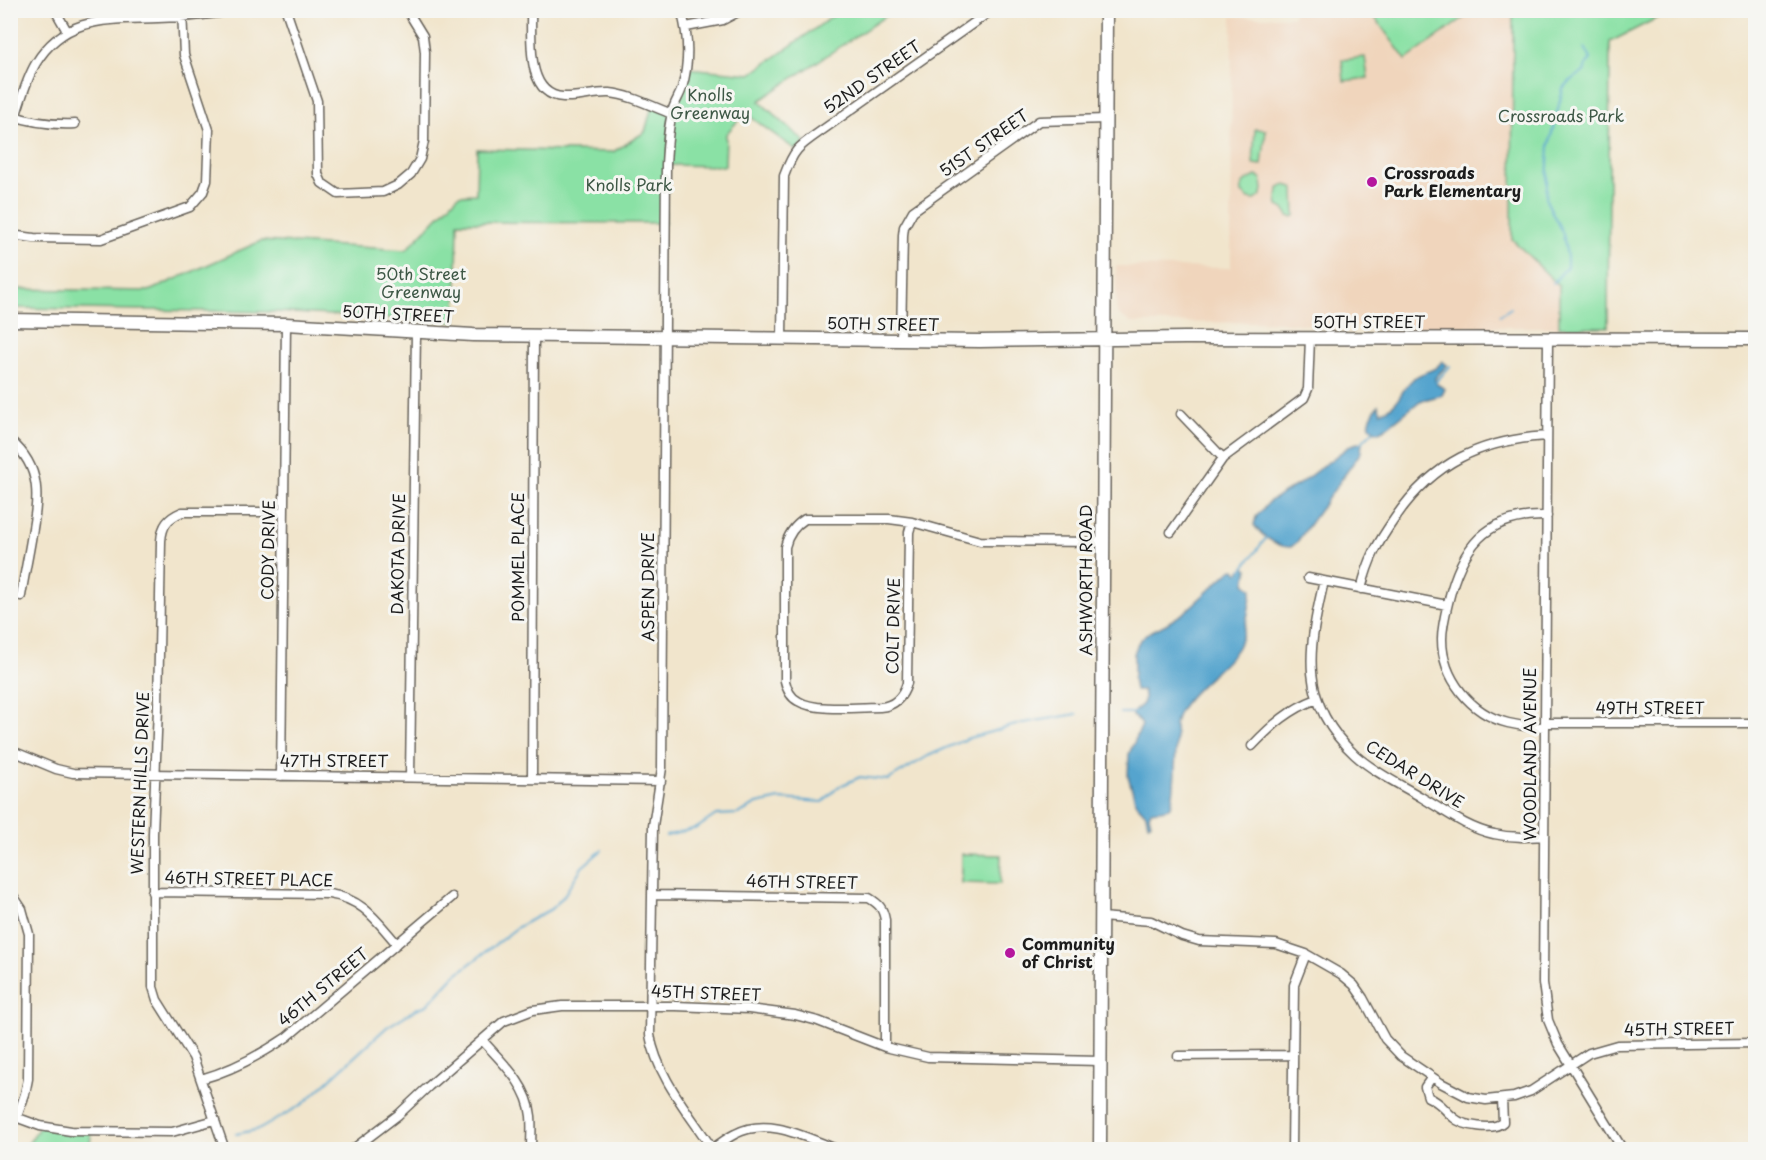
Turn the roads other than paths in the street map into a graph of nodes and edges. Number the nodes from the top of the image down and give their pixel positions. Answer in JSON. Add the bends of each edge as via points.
{"nodes":[{"id":1,"x":55,"y":10,"type":"edge"},
{"id":2,"x":235,"y":10,"type":"edge"},
{"id":3,"x":286,"y":10,"type":"edge"},
{"id":4,"x":407,"y":10,"type":"edge"},
{"id":5,"x":531,"y":10,"type":"edge"},
{"id":6,"x":681,"y":10,"type":"edge"},
{"id":7,"x":742,"y":10,"type":"edge"},
{"id":8,"x":992,"y":10,"type":"edge"},
{"id":9,"x":1106,"y":10,"type":"edge"},
{"id":10,"x":182,"y":14,"type":"edge"},
{"id":11,"x":686,"y":27,"type":"junction"},
{"id":12,"x":67,"y":31,"type":"junction"},
{"id":13,"x":672,"y":114,"type":"junction"},
{"id":14,"x":13,"y":116,"type":"edge"},
{"id":15,"x":1106,"y":119,"type":"junction"},
{"id":16,"x":75,"y":124,"type":"dead end"},
{"id":17,"x":10,"y":131,"type":"edge"},
{"id":18,"x":10,"y":235,"type":"edge"},
{"id":19,"x":10,"y":320,"type":"edge"},
{"id":20,"x":286,"y":324,"type":"junction"},
{"id":21,"x":416,"y":332,"type":"junction"},
{"id":22,"x":534,"y":336,"type":"junction"},
{"id":23,"x":664,"y":337,"type":"junction"},
{"id":24,"x":1310,"y":338,"type":"junction"},
{"id":25,"x":782,"y":339,"type":"junction"},
{"id":26,"x":1548,"y":339,"type":"junction"},
{"id":27,"x":1755,"y":339,"type":"edge"},
{"id":28,"x":901,"y":340,"type":"junction"},
{"id":29,"x":1104,"y":340,"type":"junction"},
{"id":30,"x":1181,"y":414,"type":"dead end"},
{"id":31,"x":1547,"y":436,"type":"junction"},
{"id":32,"x":10,"y":440,"type":"edge"},
{"id":33,"x":1223,"y":458,"type":"junction"},
{"id":34,"x":283,"y":512,"type":"junction"},
{"id":35,"x":1547,"y":516,"type":"junction"},
{"id":36,"x":912,"y":522,"type":"junction"},
{"id":37,"x":1171,"y":532,"type":"dead end"},
{"id":38,"x":1103,"y":542,"type":"junction"},
{"id":39,"x":1308,"y":578,"type":"dead end"},
{"id":40,"x":1324,"y":581,"type":"junction"},
{"id":41,"x":1361,"y":589,"type":"junction"},
{"id":42,"x":21,"y":596,"type":"dead end"},
{"id":43,"x":1448,"y":605,"type":"junction"},
{"id":44,"x":1317,"y":699,"type":"junction"},
{"id":45,"x":1755,"y":723,"type":"edge"},
{"id":46,"x":1545,"y":725,"type":"junction"},
{"id":47,"x":1252,"y":746,"type":"dead end"},
{"id":48,"x":10,"y":750,"type":"edge"},
{"id":49,"x":154,"y":775,"type":"junction"},
{"id":50,"x":281,"y":776,"type":"junction"},
{"id":51,"x":410,"y":777,"type":"junction"},
{"id":52,"x":532,"y":779,"type":"junction"},
{"id":53,"x":661,"y":781,"type":"junction"},
{"id":54,"x":1544,"y":836,"type":"junction"},
{"id":55,"x":10,"y":891,"type":"edge"},
{"id":56,"x":152,"y":892,"type":"junction"},
{"id":57,"x":652,"y":895,"type":"junction"},
{"id":58,"x":452,"y":897,"type":"dead end"},
{"id":59,"x":1101,"y":917,"type":"junction"},
{"id":60,"x":397,"y":944,"type":"junction"},
{"id":61,"x":1305,"y":954,"type":"junction"},
{"id":62,"x":650,"y":1006,"type":"junction"},
{"id":63,"x":483,"y":1040,"type":"junction"},
{"id":64,"x":1755,"y":1043,"type":"edge"},
{"id":65,"x":885,"y":1047,"type":"junction"},
{"id":66,"x":1293,"y":1055,"type":"junction"},
{"id":67,"x":1178,"y":1056,"type":"dead end"},
{"id":68,"x":1100,"y":1061,"type":"junction"},
{"id":69,"x":1571,"y":1065,"type":"junction"},
{"id":70,"x":1432,"y":1077,"type":"junction"},
{"id":71,"x":201,"y":1079,"type":"junction"},
{"id":72,"x":1502,"y":1099,"type":"junction"},
{"id":73,"x":14,"y":1116,"type":"edge"},
{"id":74,"x":215,"y":1120,"type":"junction"},
{"id":75,"x":225,"y":1149,"type":"edge"},
{"id":76,"x":354,"y":1149,"type":"edge"},
{"id":77,"x":531,"y":1149,"type":"edge"},
{"id":78,"x":712,"y":1149,"type":"edge"},
{"id":79,"x":838,"y":1149,"type":"edge"},
{"id":80,"x":1100,"y":1149,"type":"edge"},
{"id":81,"x":1292,"y":1149,"type":"edge"},
{"id":82,"x":1623,"y":1149,"type":"edge"}],
"edges":[{"from":1,"to":12,"type":"street"},
{"from":2,"to":10,"type":"street"},
{"from":3,"to":4,"type":"street","via":[[317,101],[318,174],[329,189],[345,195],[382,192],[398,185],[420,159],[425,52],[423,36]]},
{"from":5,"to":13,"type":"street","via":[[535,76],[549,93],[562,97],[618,94]]},
{"from":6,"to":11,"type":"street","name":"ASPEN DRIVE"},
{"from":7,"to":11,"type":"street","via":[[723,20]]},
{"from":8,"to":25,"type":"street","name":"52ND STREET","via":[[792,155],[784,176]]},
{"from":9,"to":15,"type":"main road","name":"ASHWORTH ROAD"},
{"from":10,"to":12,"type":"street","via":[[99,20]]},
{"from":10,"to":18,"type":"street","via":[[184,55],[208,130],[207,181],[203,192],[190,207],[101,239]]},
{"from":11,"to":13,"type":"street","name":"ASPEN DRIVE","via":[[687,68]]},
{"from":12,"to":14,"type":"street","via":[[35,65]]},
{"from":13,"to":23,"type":"street","name":"ASPEN DRIVE","via":[[666,165]]},
{"from":14,"to":16,"type":"street","via":[[28,122]]},
{"from":14,"to":17,"type":"street"},
{"from":15,"to":28,"type":"street","name":"51ST STREET","via":[[1039,121],[909,217],[903,235]]},
{"from":15,"to":29,"type":"main road","name":"ASHWORTH ROAD"},
{"from":19,"to":20,"type":"main road","name":"50TH STREET"},
{"from":20,"to":21,"type":"main road","name":"50TH STREET"},
{"from":20,"to":34,"type":"street","name":"CODY DRIVE"},
{"from":21,"to":22,"type":"main road","name":"50TH STREET"},
{"from":21,"to":51,"type":"street","name":"DAKOTA DRIVE"},
{"from":22,"to":23,"type":"main road","name":"50TH STREET"},
{"from":22,"to":52,"type":"street","name":"POMMEL PLACE"},
{"from":23,"to":25,"type":"main road","name":"50TH STREET"},
{"from":23,"to":53,"type":"street","name":"ASPEN DRIVE"},
{"from":24,"to":26,"type":"main road","name":"50TH STREET"},
{"from":24,"to":29,"type":"main road","name":"50TH STREET"},
{"from":24,"to":33,"type":"street","via":[[1308,389],[1304,398]]},
{"from":25,"to":28,"type":"main road","name":"50TH STREET"},
{"from":26,"to":27,"type":"main road","name":"50TH STREET"},
{"from":26,"to":31,"type":"street","name":"WOODLAND AVENUE"},
{"from":28,"to":29,"type":"main road","name":"50TH STREET"},
{"from":29,"to":38,"type":"main road","name":"ASHWORTH ROAD"},
{"from":30,"to":33,"type":"street"},
{"from":31,"to":35,"type":"street","name":"WOODLAND AVENUE"},
{"from":31,"to":41,"type":"street","via":[[1509,440],[1475,450],[1429,478],[1376,545]]},
{"from":32,"to":42,"type":"street","via":[[27,458],[37,486]]},
{"from":33,"to":37,"type":"street"},
{"from":34,"to":49,"type":"street","name":"WESTERN HILLS DRIVE","via":[[182,512],[162,530]]},
{"from":34,"to":50,"type":"street","name":"CODY DRIVE"},
{"from":35,"to":43,"type":"street","name":"49TH STREET","via":[[1516,518],[1499,524],[1477,540],[1456,570]]},
{"from":35,"to":46,"type":"street","name":"WOODLAND AVENUE"},
{"from":36,"to":36,"type":"street","name":"COLT DRIVE","via":[[805,519],[791,532],[785,547],[785,681],[788,691],[800,703],[820,707],[888,707],[901,697],[907,682]]},
{"from":36,"to":38,"type":"street","via":[[980,541]]},
{"from":38,"to":59,"type":"main road","name":"ASHWORTH ROAD"},
{"from":39,"to":40,"type":"street"},
{"from":40,"to":41,"type":"street"},
{"from":40,"to":44,"type":"street","name":"CEDAR DRIVE","via":[[1311,647]]},
{"from":41,"to":43,"type":"street"},
{"from":43,"to":46,"type":"street","name":"49TH STREET","via":[[1442,641],[1451,677],[1461,693],[1474,706],[1507,723]]},
{"from":44,"to":47,"type":"street","via":[[1280,718]]},
{"from":44,"to":54,"type":"street","name":"CEDAR DRIVE","via":[[1337,736],[1378,772],[1470,826],[1511,837]]},
{"from":45,"to":46,"type":"street","name":"49TH STREET"},
{"from":46,"to":54,"type":"street","name":"WOODLAND AVENUE"},
{"from":48,"to":49,"type":"street","name":"47TH STREET","via":[[73,773]]},
{"from":49,"to":50,"type":"street","name":"47TH STREET"},
{"from":49,"to":56,"type":"street","name":"WESTERN HILLS DRIVE"},
{"from":50,"to":51,"type":"street","name":"47TH STREET"},
{"from":51,"to":52,"type":"street","name":"47TH STREET"},
{"from":52,"to":53,"type":"street","name":"47TH STREET"},
{"from":53,"to":57,"type":"street","name":"ASPEN DRIVE","via":[[653,826]]},
{"from":54,"to":69,"type":"street","name":"WOODLAND AVENUE","via":[[1545,1008],[1558,1044]]},
{"from":55,"to":73,"type":"street","via":[[22,909],[30,946],[28,1079]]},
{"from":56,"to":60,"type":"street","name":"46TH STREET PLACE","via":[[341,896],[364,907]]},
{"from":56,"to":71,"type":"street","name":"WESTERN HILLS DRIVE","via":[[156,1000],[193,1058]]},
{"from":57,"to":62,"type":"street","name":"ASPEN DRIVE"},
{"from":57,"to":65,"type":"street","name":"46TH STREET","via":[[869,898],[879,903],[885,920]]},
{"from":58,"to":60,"type":"street","name":"46TH STREET"},
{"from":59,"to":61,"type":"street","name":"45TH STREET","via":[[1150,921],[1199,941],[1276,944]]},
{"from":59,"to":68,"type":"main road","name":"ASHWORTH ROAD"},
{"from":60,"to":71,"type":"street","name":"46TH STREET","via":[[263,1054]]},
{"from":61,"to":66,"type":"street","via":[[1294,985]]},
{"from":61,"to":70,"type":"street","name":"45TH STREET","via":[[1354,985],[1390,1046]]},
{"from":62,"to":63,"type":"street","name":"45TH STREET","via":[[540,1009],[504,1021]]},
{"from":62,"to":65,"type":"street","name":"45TH STREET","via":[[772,1011],[818,1021]]},
{"from":62,"to":78,"type":"street","name":"ASPEN DRIVE","via":[[653,1051]]},
{"from":63,"to":76,"type":"street","name":"45TH STREET"},
{"from":63,"to":77,"type":"street","via":[[524,1092],[531,1116]]},
{"from":64,"to":69,"type":"street","name":"45TH STREET","via":[[1617,1045],[1589,1053]]},
{"from":65,"to":68,"type":"street","name":"45TH STREET","via":[[945,1059]]},
{"from":66,"to":67,"type":"street"},
{"from":66,"to":81,"type":"street"},
{"from":68,"to":80,"type":"main road","name":"ASHWORTH ROAD"},
{"from":69,"to":72,"type":"street","name":"45TH STREET","via":[[1531,1091]]},
{"from":69,"to":82,"type":"street","name":"WOODLAND AVENUE"},
{"from":70,"to":72,"type":"street","name":"45TH STREET","via":[[1468,1097]]},
{"from":70,"to":72,"type":"street","via":[[1425,1087],[1428,1097],[1459,1121],[1500,1125],[1504,1115]]},
{"from":71,"to":74,"type":"street","name":"WESTERN HILLS DRIVE"},
{"from":73,"to":74,"type":"street","via":[[65,1131],[134,1133],[172,1132]]},
{"from":74,"to":75,"type":"street","name":"WESTERN HILLS DRIVE"},
{"from":78,"to":79,"type":"street","via":[[742,1131],[758,1127],[790,1131]]}]}
